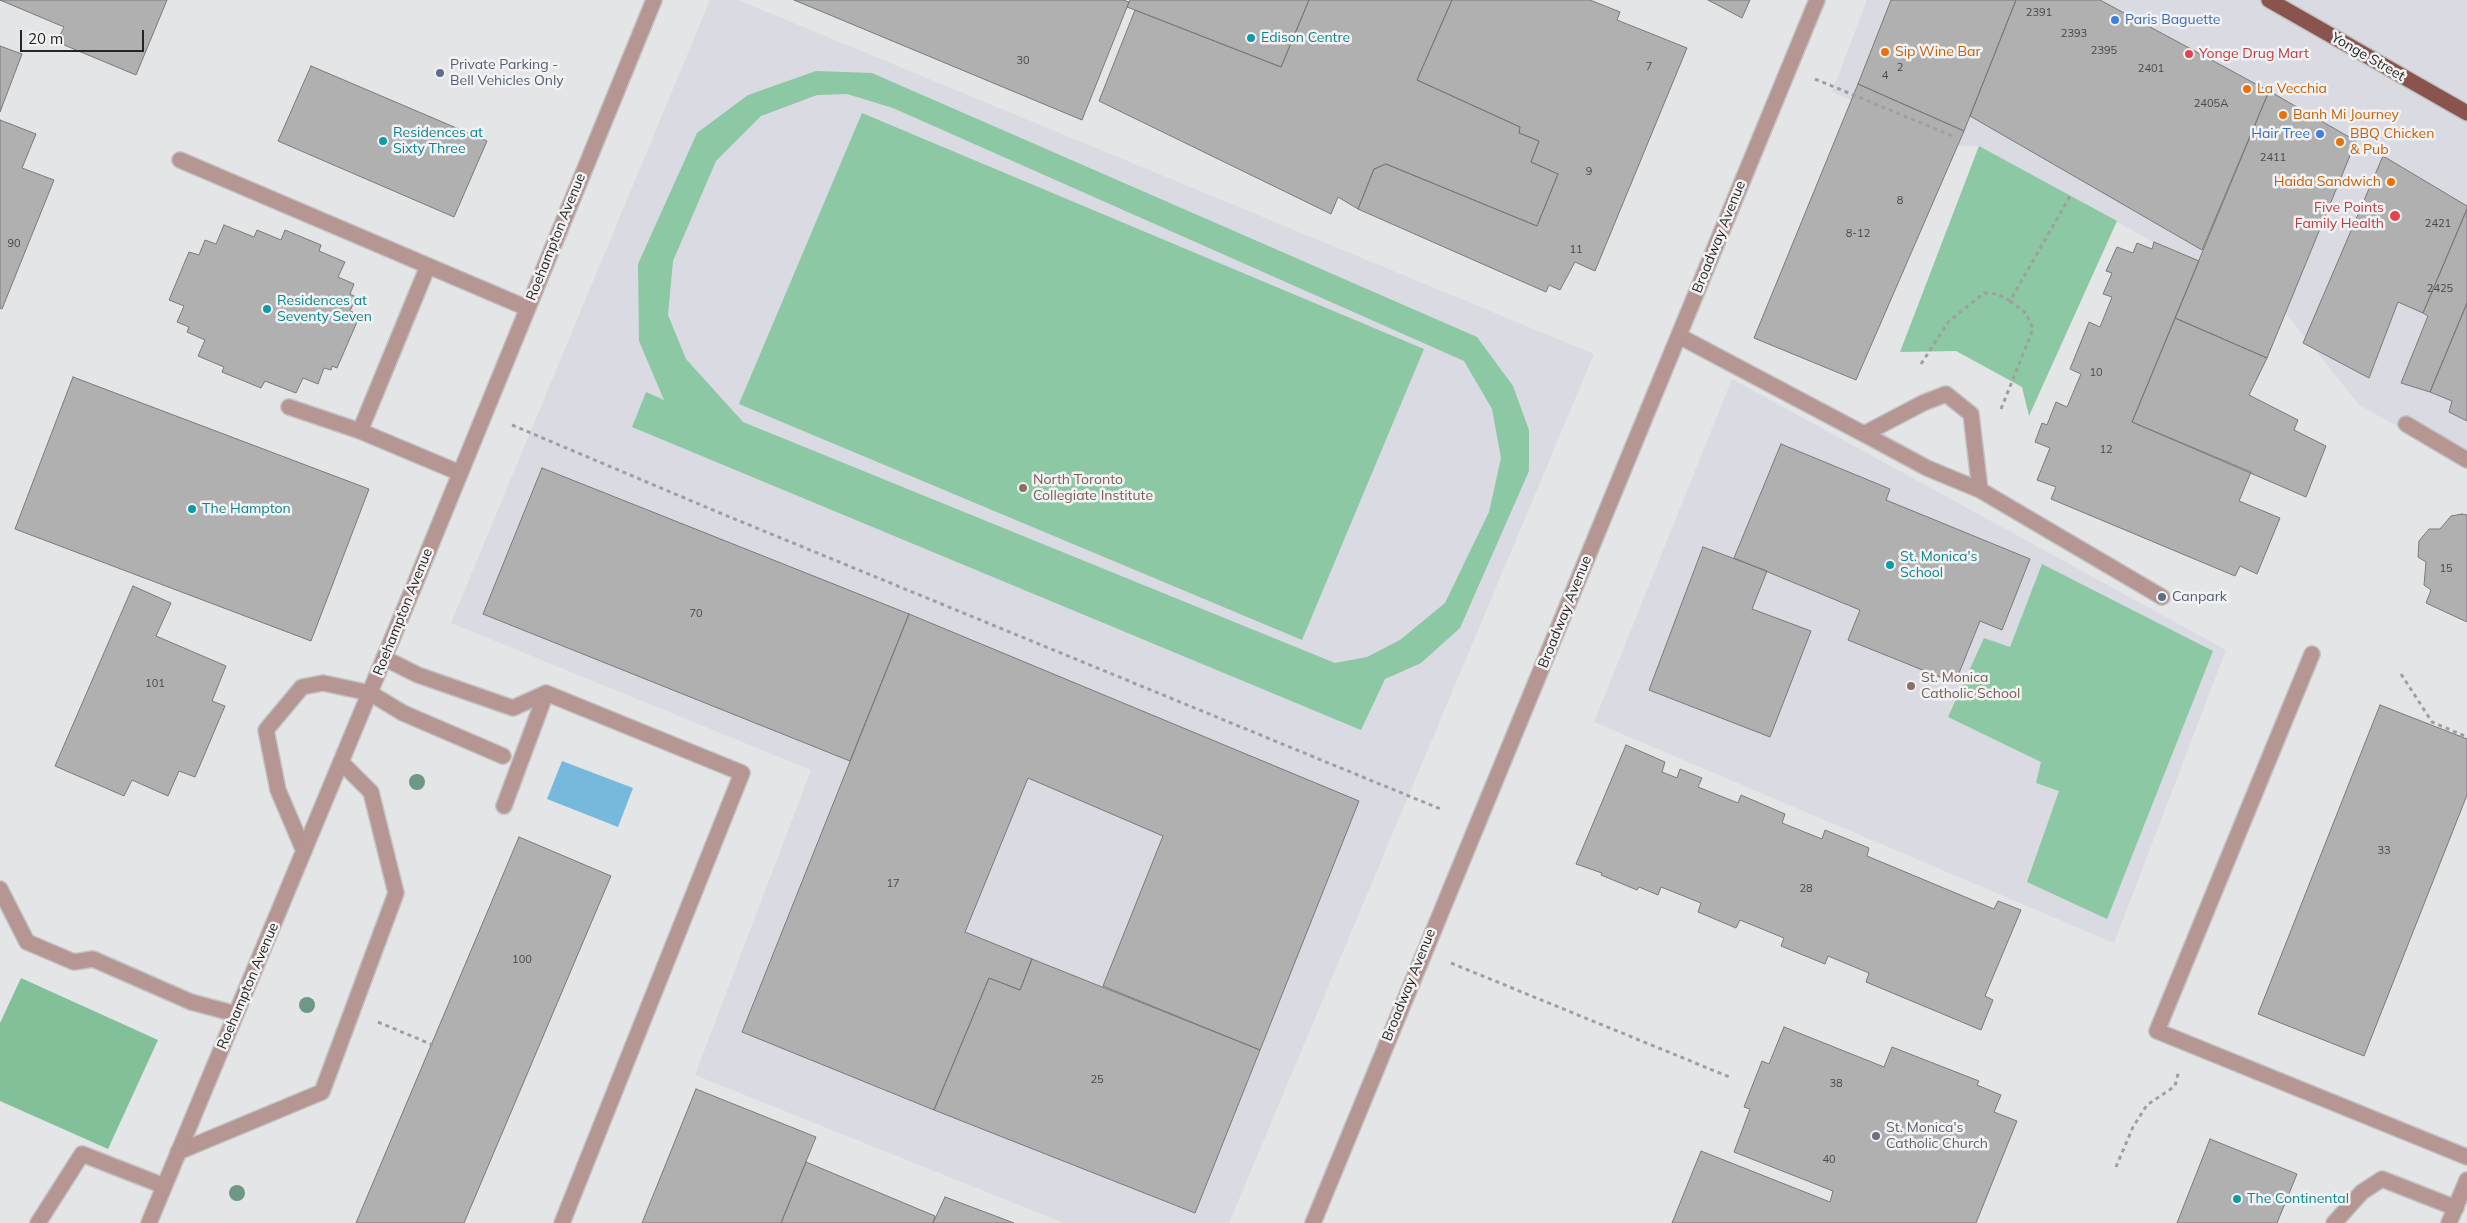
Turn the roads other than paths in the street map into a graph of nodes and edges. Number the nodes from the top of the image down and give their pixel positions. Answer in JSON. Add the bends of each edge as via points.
{"nodes":[{"id":1,"x":654,"y":0,"type":"edge"},
{"id":2,"x":1817,"y":0,"type":"edge"},
{"id":3,"x":2269,"y":0,"type":"edge"},
{"id":4,"x":2467,"y":113,"type":"edge"},
{"id":5,"x":180,"y":160,"type":"dead end"},
{"id":6,"x":428,"y":266,"type":"junction"},
{"id":7,"x":528,"y":308,"type":"junction"},
{"id":8,"x":1679,"y":336,"type":"junction"},
{"id":9,"x":289,"y":407,"type":"dead end"},
{"id":10,"x":2406,"y":424,"type":"dead end"},
{"id":11,"x":360,"y":431,"type":"junction"},
{"id":12,"x":1864,"y":434,"type":"junction"},
{"id":13,"x":2467,"y":460,"type":"edge"},
{"id":14,"x":460,"y":473,"type":"junction"},
{"id":15,"x":1980,"y":490,"type":"junction"},
{"id":16,"x":2162,"y":597,"type":"dead end"},
{"id":17,"x":2312,"y":654,"type":"dead end"},
{"id":18,"x":384,"y":658,"type":"junction"},
{"id":19,"x":370,"y":693,"type":"junction"},
{"id":20,"x":546,"y":693,"type":"junction"},
{"id":21,"x":503,"y":756,"type":"dead end"},
{"id":22,"x":341,"y":762,"type":"junction"},
{"id":23,"x":504,"y":806,"type":"dead end"},
{"id":24,"x":304,"y":852,"type":"junction"},
{"id":25,"x":0,"y":889,"type":"edge"},
{"id":26,"x":236,"y":1014,"type":"junction"},
{"id":27,"x":178,"y":1152,"type":"junction"},
{"id":28,"x":2467,"y":1157,"type":"edge"},
{"id":29,"x":2467,"y":1180,"type":"edge"},
{"id":30,"x":164,"y":1186,"type":"junction"},
{"id":31,"x":2456,"y":1208,"type":"junction"},
{"id":32,"x":38,"y":1223,"type":"edge"},
{"id":33,"x":149,"y":1223,"type":"edge"},
{"id":34,"x":562,"y":1223,"type":"edge"},
{"id":35,"x":1313,"y":1223,"type":"edge"},
{"id":36,"x":2334,"y":1223,"type":"edge"},
{"id":37,"x":2449,"y":1223,"type":"edge"}],
"edges":[{"from":1,"to":7,"type":"street","name":"Roehampton Avenue"},
{"from":2,"to":8,"type":"street","name":"Broadway Avenue"},
{"from":3,"to":4,"type":"main road","name":"Yonge Street"},
{"from":5,"to":6,"type":"street"},
{"from":6,"to":7,"type":"street"},
{"from":6,"to":11,"type":"street"},
{"from":7,"to":14,"type":"street","name":"Roehampton Avenue"},
{"from":8,"to":12,"type":"street"},
{"from":8,"to":35,"type":"street","name":"Broadway Avenue"},
{"from":9,"to":11,"type":"street"},
{"from":10,"to":13,"type":"street"},
{"from":11,"to":14,"type":"street"},
{"from":12,"to":15,"type":"street","via":[[1927,468]]},
{"from":12,"to":15,"type":"street","via":[[1946,394],[1971,414]]},
{"from":14,"to":18,"type":"street","name":"Roehampton Avenue"},
{"from":15,"to":16,"type":"street"},
{"from":17,"to":28,"type":"street","via":[[2157,1031]]},
{"from":18,"to":19,"type":"street","name":"Roehampton Avenue"},
{"from":18,"to":20,"type":"street","via":[[418,674],[512,708]]},
{"from":19,"to":21,"type":"street","via":[[403,713]]},
{"from":19,"to":22,"type":"street","name":"Roehampton Avenue"},
{"from":19,"to":24,"type":"street","via":[[323,683],[302,687],[266,730],[278,790]]},
{"from":20,"to":23,"type":"street"},
{"from":20,"to":34,"type":"street","via":[[742,773]]},
{"from":22,"to":24,"type":"street","name":"Roehampton Avenue"},
{"from":22,"to":27,"type":"street","via":[[370,792],[396,893],[322,1092]]},
{"from":24,"to":26,"type":"street","name":"Roehampton Avenue"},
{"from":25,"to":26,"type":"street","via":[[28,942],[74,962],[93,959],[191,1002]]},
{"from":26,"to":27,"type":"street","name":"Roehampton Avenue"},
{"from":27,"to":30,"type":"street","name":"Roehampton Avenue"},
{"from":29,"to":31,"type":"street"},
{"from":30,"to":32,"type":"street","via":[[82,1154]]},
{"from":30,"to":33,"type":"street","name":"Roehampton Avenue"},
{"from":31,"to":36,"type":"street","via":[[2382,1179],[2362,1192]]},
{"from":31,"to":37,"type":"street"}]}
